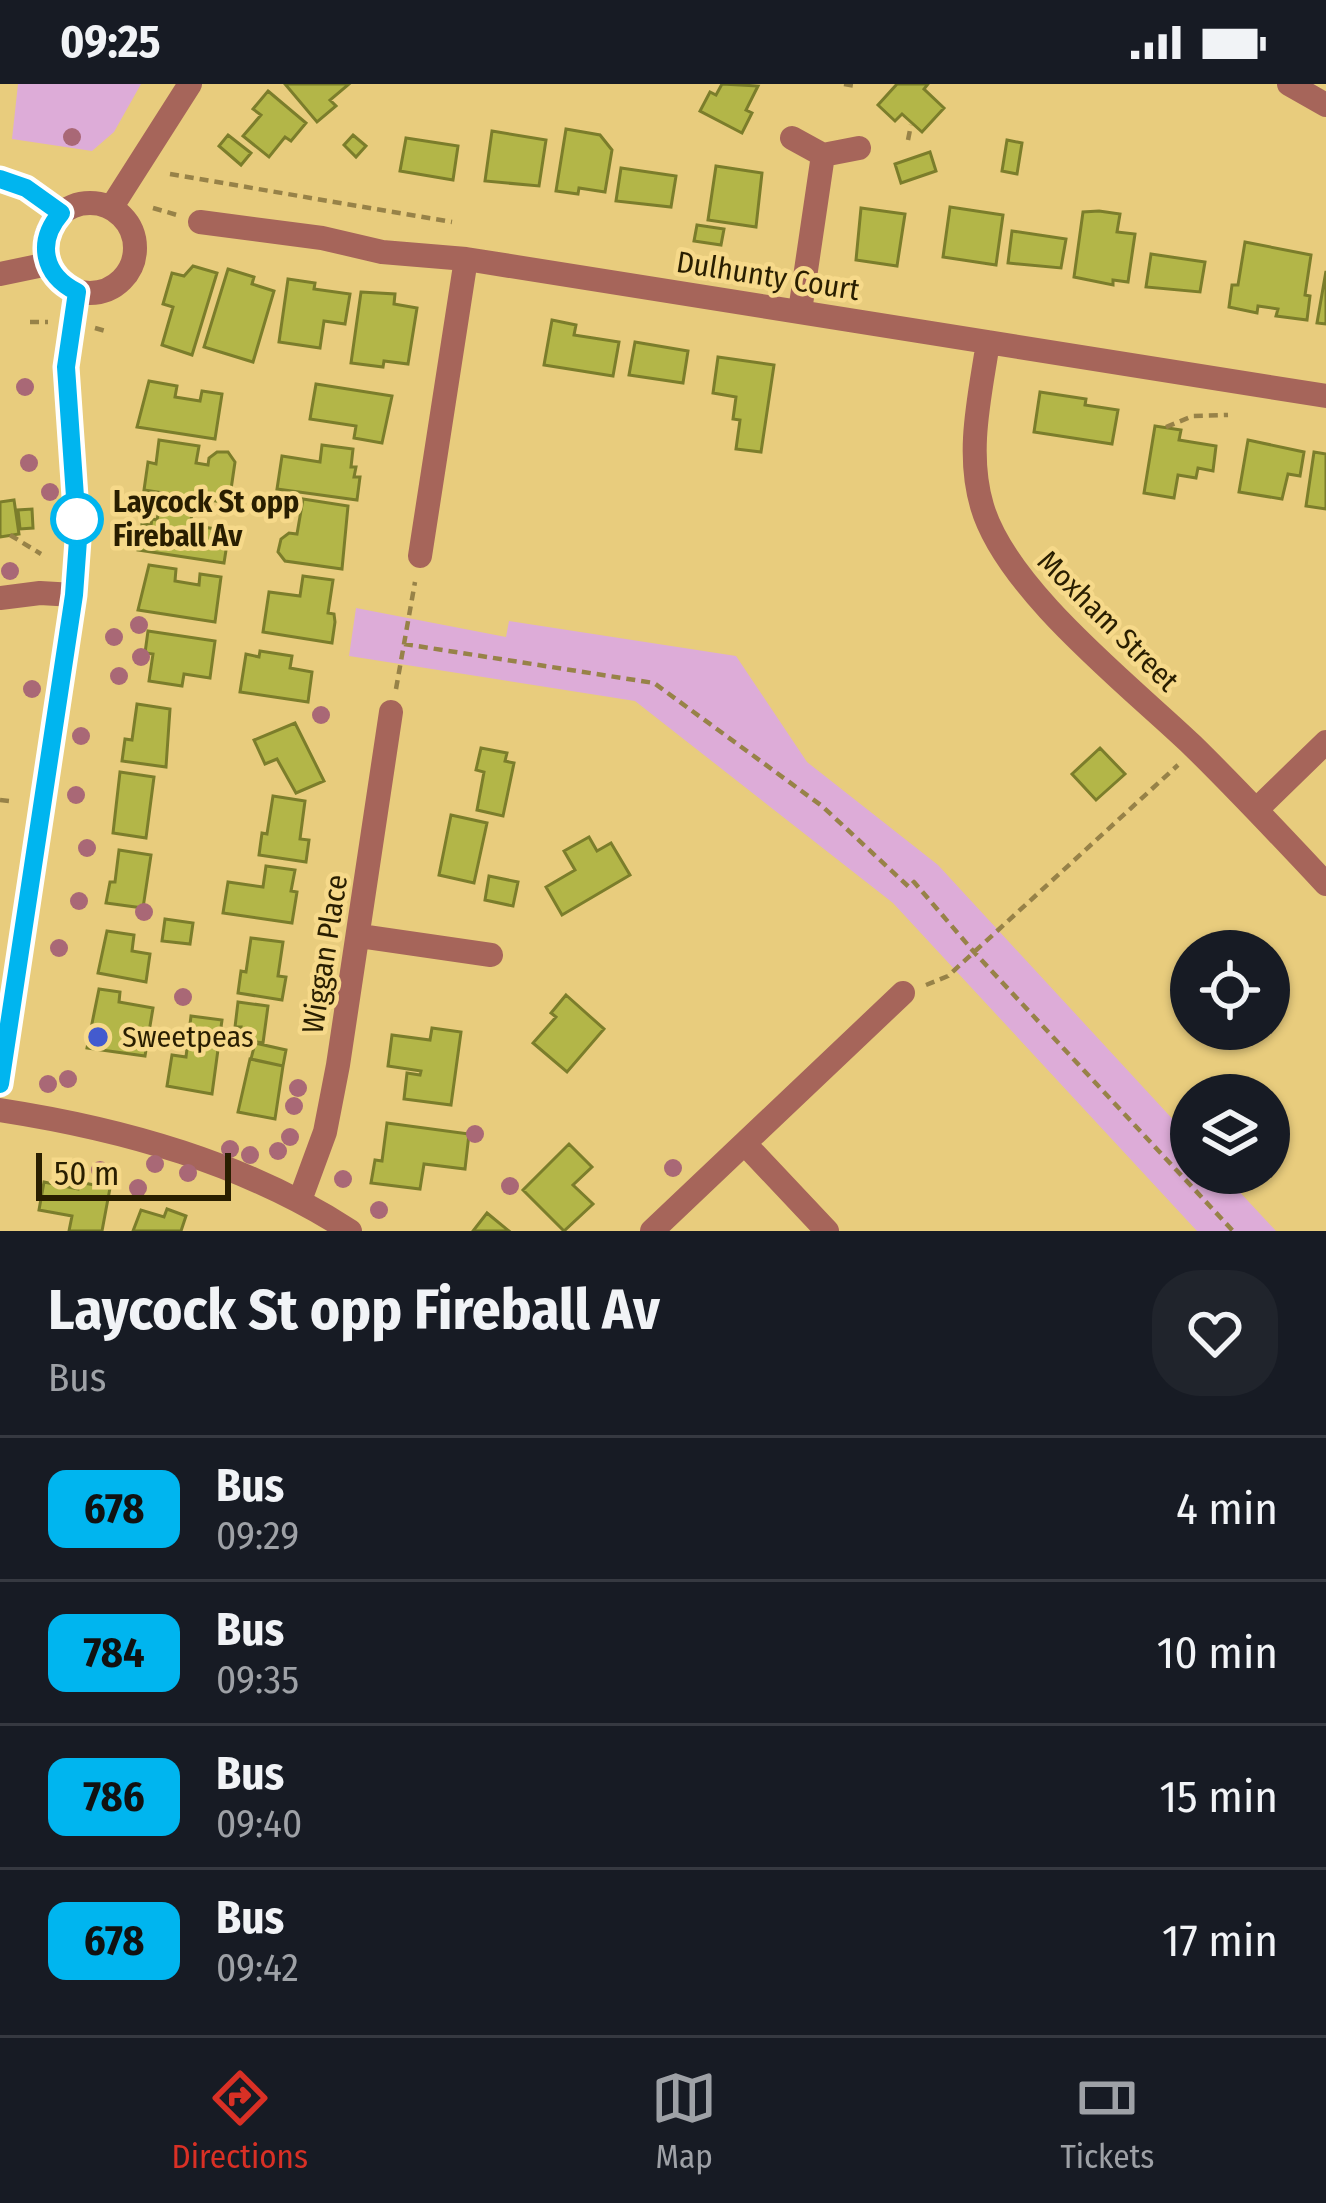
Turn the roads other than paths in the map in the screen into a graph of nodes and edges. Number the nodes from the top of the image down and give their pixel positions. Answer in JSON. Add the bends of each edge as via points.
{"nodes":[{"id":1,"x":190,"y":84,"type":"edge"},
{"id":2,"x":1289,"y":84,"type":"edge"},
{"id":3,"x":1326,"y":104,"type":"edge"},
{"id":4,"x":792,"y":138,"type":"dead end"},
{"id":5,"x":859,"y":148,"type":"dead end"},
{"id":6,"x":823,"y":154,"type":"junction"},
{"id":7,"x":0,"y":179,"type":"edge"},
{"id":8,"x":111,"y":208,"type":"junction"},
{"id":9,"x":61,"y":213,"type":"junction"},
{"id":10,"x":200,"y":222,"type":"dead end"},
{"id":11,"x":466,"y":259,"type":"junction"},
{"id":12,"x":47,"y":264,"type":"junction"},
{"id":13,"x":0,"y":274,"type":"edge"},
{"id":14,"x":77,"y":292,"type":"junction"},
{"id":15,"x":800,"y":311,"type":"junction"},
{"id":16,"x":988,"y":342,"type":"junction"},
{"id":17,"x":1326,"y":396,"type":"edge"},
{"id":18,"x":420,"y":556,"type":"road end"},
{"id":19,"x":74,"y":595,"type":"junction"},
{"id":20,"x":0,"y":598,"type":"edge"},
{"id":21,"x":391,"y":712,"type":"road end"},
{"id":22,"x":1326,"y":742,"type":"edge"},
{"id":23,"x":1256,"y":810,"type":"junction"},
{"id":24,"x":1326,"y":884,"type":"edge"},
{"id":25,"x":359,"y":936,"type":"junction"},
{"id":26,"x":491,"y":955,"type":"dead end"},
{"id":27,"x":903,"y":993,"type":"road end"},
{"id":28,"x":0,"y":1085,"type":"edge"},
{"id":29,"x":0,"y":1110,"type":"edge"},
{"id":30,"x":745,"y":1144,"type":"junction"},
{"id":31,"x":300,"y":1200,"type":"junction"},
{"id":32,"x":350,"y":1231,"type":"edge"},
{"id":33,"x":652,"y":1231,"type":"edge"},
{"id":34,"x":826,"y":1231,"type":"edge"}],
"edges":[{"from":1,"to":8,"type":"street"},
{"from":2,"to":3,"type":"street"},
{"from":4,"to":6,"type":"street"},
{"from":5,"to":6,"type":"street"},
{"from":6,"to":15,"type":"street"},
{"from":7,"to":9,"type":"street"},
{"from":8,"to":9,"type":"street","via":[[94,203]]},
{"from":8,"to":14,"type":"street","via":[[132,229],[129,272],[106,291]]},
{"from":9,"to":12,"type":"street","via":[[46,236]]},
{"from":10,"to":11,"type":"street","name":"Dulhunty Court"},
{"from":11,"to":15,"type":"street","name":"Dulhunty Court"},
{"from":11,"to":18,"type":"street"},
{"from":12,"to":13,"type":"street"},
{"from":12,"to":14,"type":"street"},
{"from":14,"to":19,"type":"street","via":[[66,367]]},
{"from":15,"to":16,"type":"street","name":"Dulhunty Court"},
{"from":16,"to":17,"type":"street","name":"Dulhunty Court"},
{"from":16,"to":23,"type":"street","name":"Moxham Street","via":[[974,464],[997,544],[1032,592]]},
{"from":19,"to":20,"type":"street"},
{"from":19,"to":28,"type":"street"},
{"from":21,"to":25,"type":"street","name":"Wiggan Place"},
{"from":22,"to":23,"type":"street"},
{"from":23,"to":24,"type":"street","name":"Moxham Street"},
{"from":25,"to":26,"type":"street"},
{"from":25,"to":31,"type":"street","name":"Wiggan Place","via":[[325,1132]]},
{"from":27,"to":30,"type":"street"},
{"from":29,"to":31,"type":"street","via":[[144,1141]]},
{"from":30,"to":33,"type":"street"},
{"from":30,"to":34,"type":"street"},
{"from":31,"to":32,"type":"street"}]}
